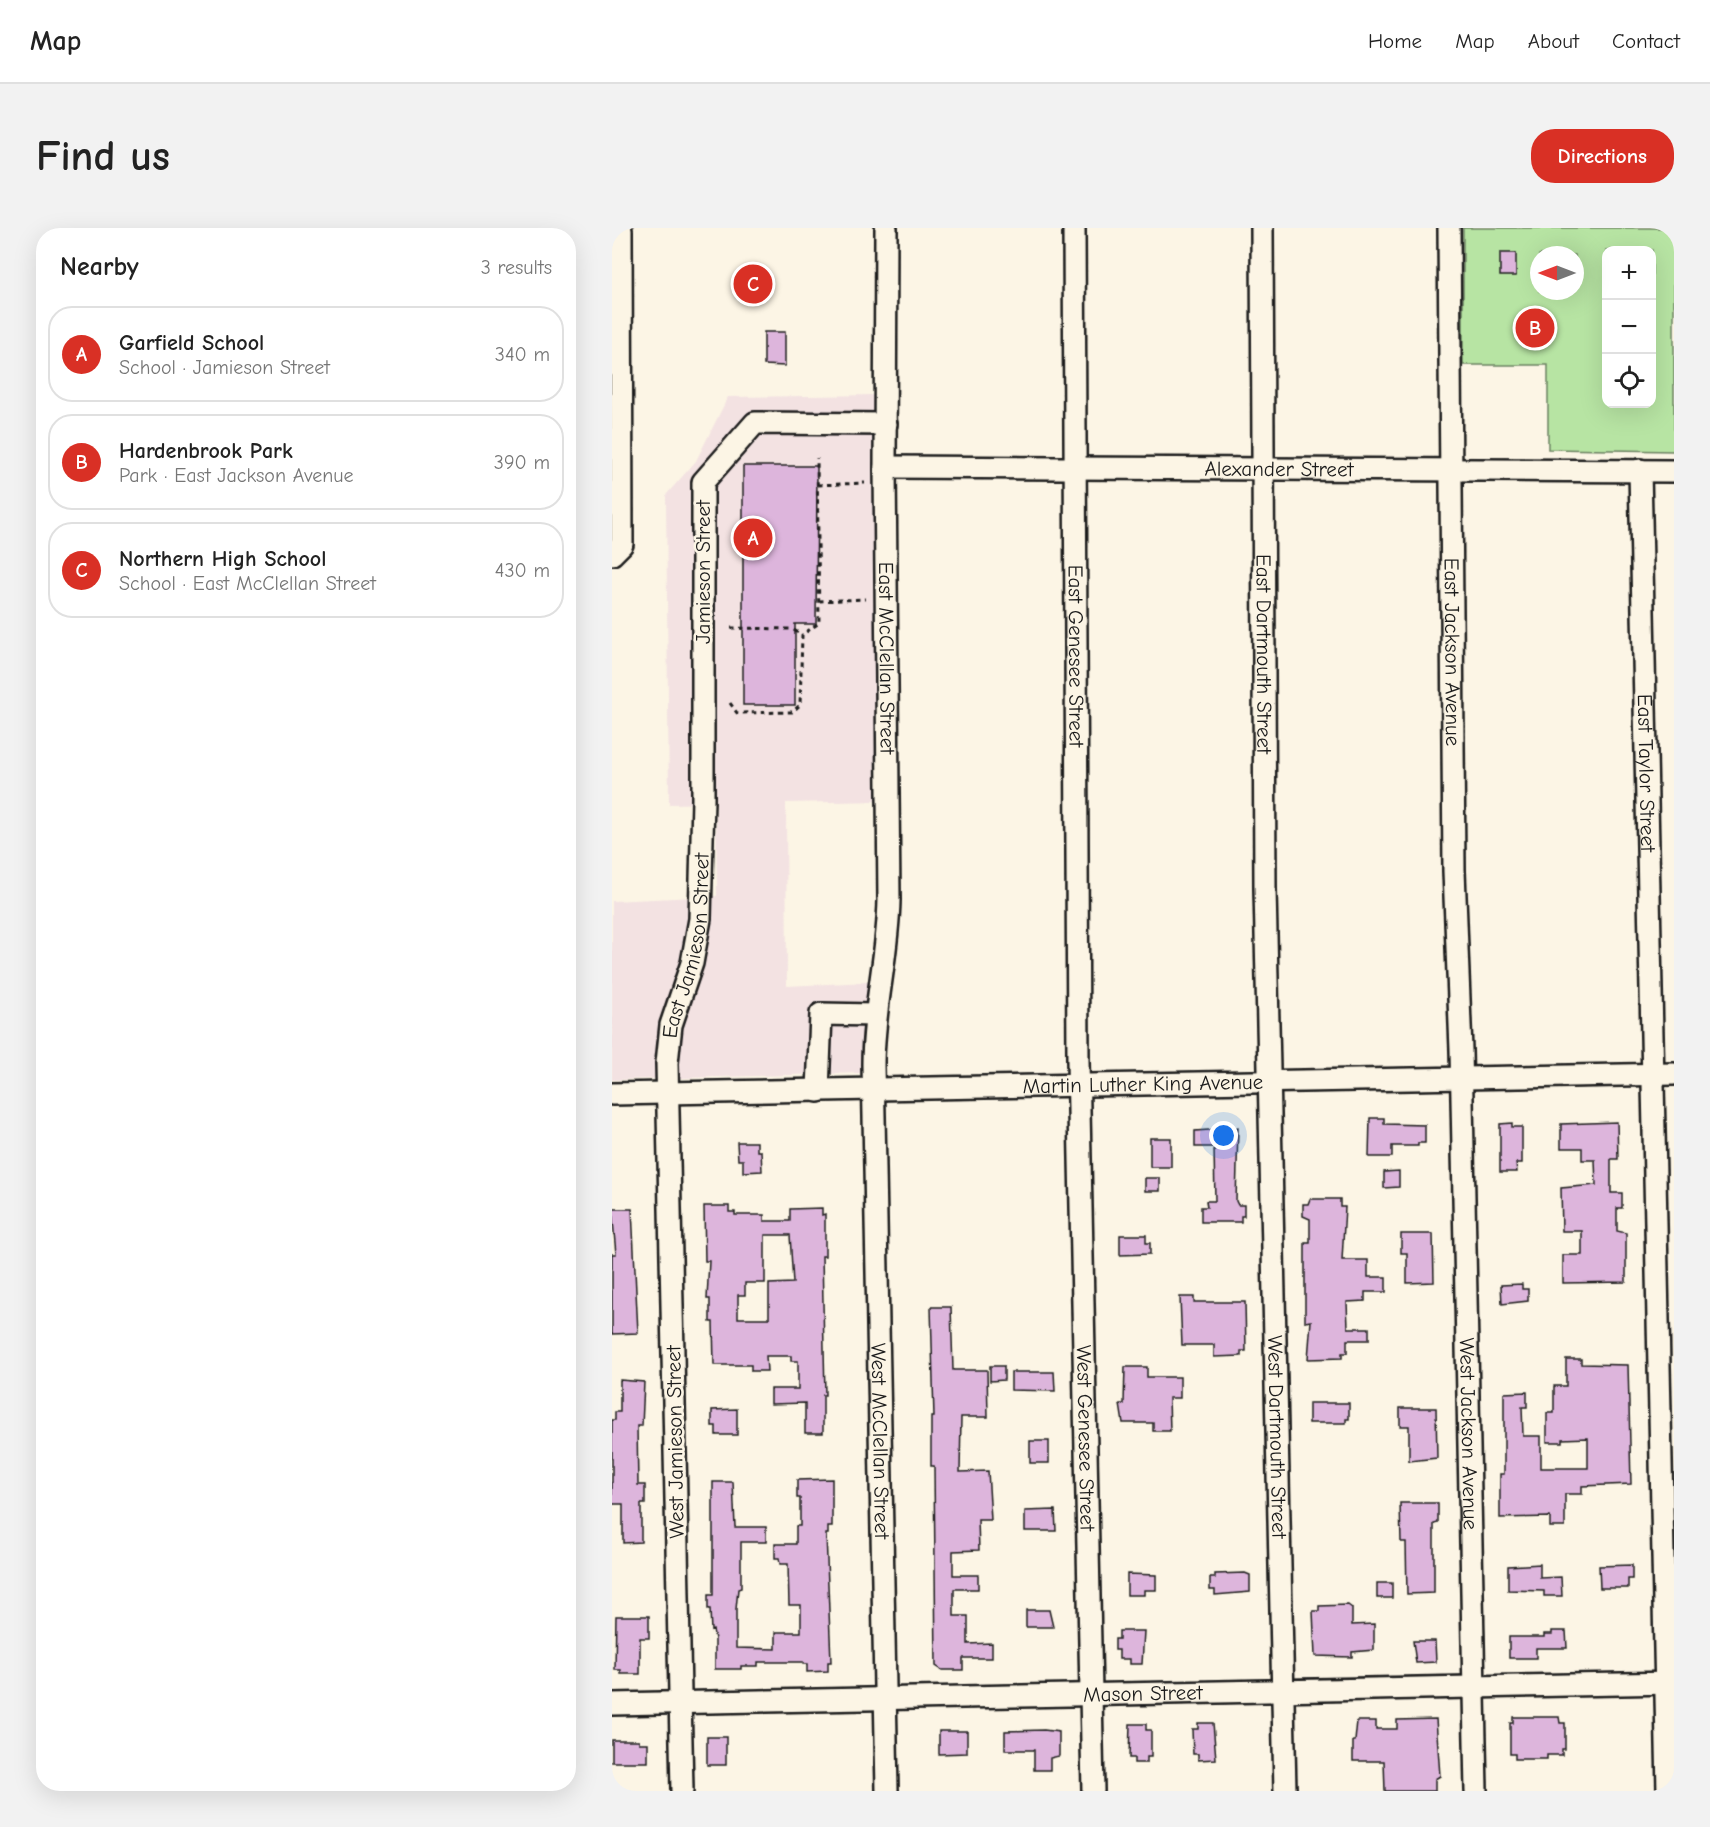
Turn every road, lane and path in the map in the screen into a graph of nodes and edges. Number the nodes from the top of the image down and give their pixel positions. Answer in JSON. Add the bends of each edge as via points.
{"nodes":[{"id":1,"x":886,"y":228,"type":"edge"},
{"id":2,"x":1074,"y":228,"type":"edge"},
{"id":3,"x":1262,"y":228,"type":"edge"},
{"id":4,"x":1449,"y":228,"type":"edge"},
{"id":5,"x":621,"y":230,"type":"dead end"},
{"id":6,"x":617,"y":386,"type":"edge"},
{"id":7,"x":886,"y":424,"type":"junction"},
{"id":8,"x":818,"y":458,"type":"dead end"},
{"id":9,"x":885,"y":468,"type":"junction"},
{"id":10,"x":1075,"y":468,"type":"junction"},
{"id":11,"x":1262,"y":468,"type":"junction"},
{"id":12,"x":1450,"y":469,"type":"junction"},
{"id":13,"x":1640,"y":470,"type":"junction"},
{"id":14,"x":1674,"y":471,"type":"edge"},
{"id":15,"x":865,"y":483,"type":"dead end"},
{"id":16,"x":818,"y":485,"type":"junction"},
{"id":17,"x":612,"y":554,"type":"edge"},
{"id":18,"x":865,"y":599,"type":"dead end"},
{"id":19,"x":819,"y":600,"type":"junction"},
{"id":20,"x":731,"y":628,"type":"dead end"},
{"id":21,"x":802,"y":635,"type":"junction"},
{"id":22,"x":730,"y":703,"type":"dead end"},
{"id":23,"x":704,"y":799,"type":"joint"},
{"id":24,"x":875,"y":1015,"type":"junction"},
{"id":25,"x":1664,"y":1074,"type":"edge"},
{"id":26,"x":1462,"y":1078,"type":"junction"},
{"id":27,"x":1270,"y":1081,"type":"junction"},
{"id":28,"x":1079,"y":1084,"type":"junction"},
{"id":29,"x":874,"y":1089,"type":"junction"},
{"id":30,"x":818,"y":1090,"type":"junction"},
{"id":31,"x":668,"y":1093,"type":"junction"},
{"id":32,"x":612,"y":1094,"type":"edge"},
{"id":33,"x":1670,"y":1683,"type":"edge"},
{"id":34,"x":1474,"y":1687,"type":"junction"},
{"id":35,"x":1282,"y":1690,"type":"junction"},
{"id":36,"x":1091,"y":1694,"type":"junction"},
{"id":37,"x":885,"y":1698,"type":"junction"},
{"id":38,"x":680,"y":1703,"type":"junction"},
{"id":39,"x":612,"y":1704,"type":"edge"},
{"id":40,"x":682,"y":1791,"type":"edge"},
{"id":41,"x":887,"y":1791,"type":"edge"},
{"id":42,"x":1093,"y":1791,"type":"edge"},
{"id":43,"x":1285,"y":1791,"type":"edge"},
{"id":44,"x":1476,"y":1791,"type":"edge"},
{"id":45,"x":1668,"y":1791,"type":"edge"}],
"edges":[{"from":1,"to":7,"type":"street","name":"East McClellan Street"},
{"from":2,"to":10,"type":"street","name":"East Genesee Street"},
{"from":3,"to":11,"type":"street","name":"East Dartmouth Street"},
{"from":4,"to":12,"type":"street","name":"East Jackson Avenue"},
{"from":5,"to":6,"type":"street"},
{"from":6,"to":17,"type":"street","via":[[622,544]]},
{"from":7,"to":9,"type":"street","name":"East McClellan Street"},
{"from":7,"to":23,"type":"street","name":"Jamieson Street","via":[[755,423],[704,482]]},
{"from":8,"to":16,"type":"path"},
{"from":9,"to":10,"type":"street","name":"Alexander Street"},
{"from":9,"to":24,"type":"street","name":"East McClellan Street","via":[[889,900]]},
{"from":10,"to":11,"type":"street","name":"Alexander Street"},
{"from":10,"to":28,"type":"street","name":"East Genesee Street"},
{"from":11,"to":12,"type":"street","name":"Alexander Street"},
{"from":11,"to":27,"type":"street","name":"East Dartmouth Street"},
{"from":12,"to":13,"type":"street","name":"Alexander Street"},
{"from":12,"to":26,"type":"street","name":"East Jackson Avenue","via":[[1454,871]]},
{"from":13,"to":14,"type":"street","name":"Alexander Street"},
{"from":13,"to":25,"type":"street","name":"East Taylor Street","via":[[1650,1049]]},
{"from":15,"to":16,"type":"path"},
{"from":16,"to":19,"type":"path"},
{"from":18,"to":19,"type":"path"},
{"from":19,"to":21,"type":"path","via":[[819,623]]},
{"from":20,"to":21,"type":"path","via":[[792,629]]},
{"from":21,"to":22,"type":"path","via":[[800,705],[792,712],[737,713]]},
{"from":23,"to":31,"type":"street","name":"East Jamieson Street","via":[[698,937],[671,1025]]},
{"from":24,"to":29,"type":"street","name":"East McClellan Street"},
{"from":24,"to":30,"type":"street","via":[[821,1014]]},
{"from":25,"to":26,"type":"street","name":"Martin Luther King Avenue"},
{"from":25,"to":33,"type":"street","name":"East Taylor Street"},
{"from":26,"to":27,"type":"street","name":"Martin Luther King Avenue"},
{"from":26,"to":34,"type":"street","name":"West Jackson Avenue"},
{"from":27,"to":28,"type":"street","name":"Martin Luther King Avenue"},
{"from":27,"to":35,"type":"street","name":"West Dartmouth Street"},
{"from":28,"to":29,"type":"street","name":"Martin Luther King Avenue"},
{"from":28,"to":36,"type":"street","name":"West Genesee Street"},
{"from":29,"to":30,"type":"street","name":"Martin Luther King Avenue"},
{"from":29,"to":37,"type":"street","name":"West McClellan Street"},
{"from":30,"to":31,"type":"street","name":"Martin Luther King Avenue"},
{"from":31,"to":32,"type":"street","name":"Martin Luther King Avenue"},
{"from":31,"to":38,"type":"street","name":"West Jamieson Street"},
{"from":33,"to":34,"type":"street","name":"Mason Street"},
{"from":33,"to":45,"type":"street","name":"East Taylor Street"},
{"from":34,"to":35,"type":"street","name":"Mason Street"},
{"from":34,"to":44,"type":"street","name":"West Jackson Avenue"},
{"from":35,"to":36,"type":"street","name":"Mason Street"},
{"from":35,"to":43,"type":"street","name":"West Dartmouth Street"},
{"from":36,"to":37,"type":"street","name":"Mason Street"},
{"from":36,"to":42,"type":"street","name":"West Genesee Street"},
{"from":37,"to":38,"type":"street","name":"Mason Street"},
{"from":37,"to":41,"type":"street","name":"West McClellan Street"},
{"from":38,"to":39,"type":"street","name":"Mason Street"},
{"from":38,"to":40,"type":"street","name":"West Jamieson Street"}]}
